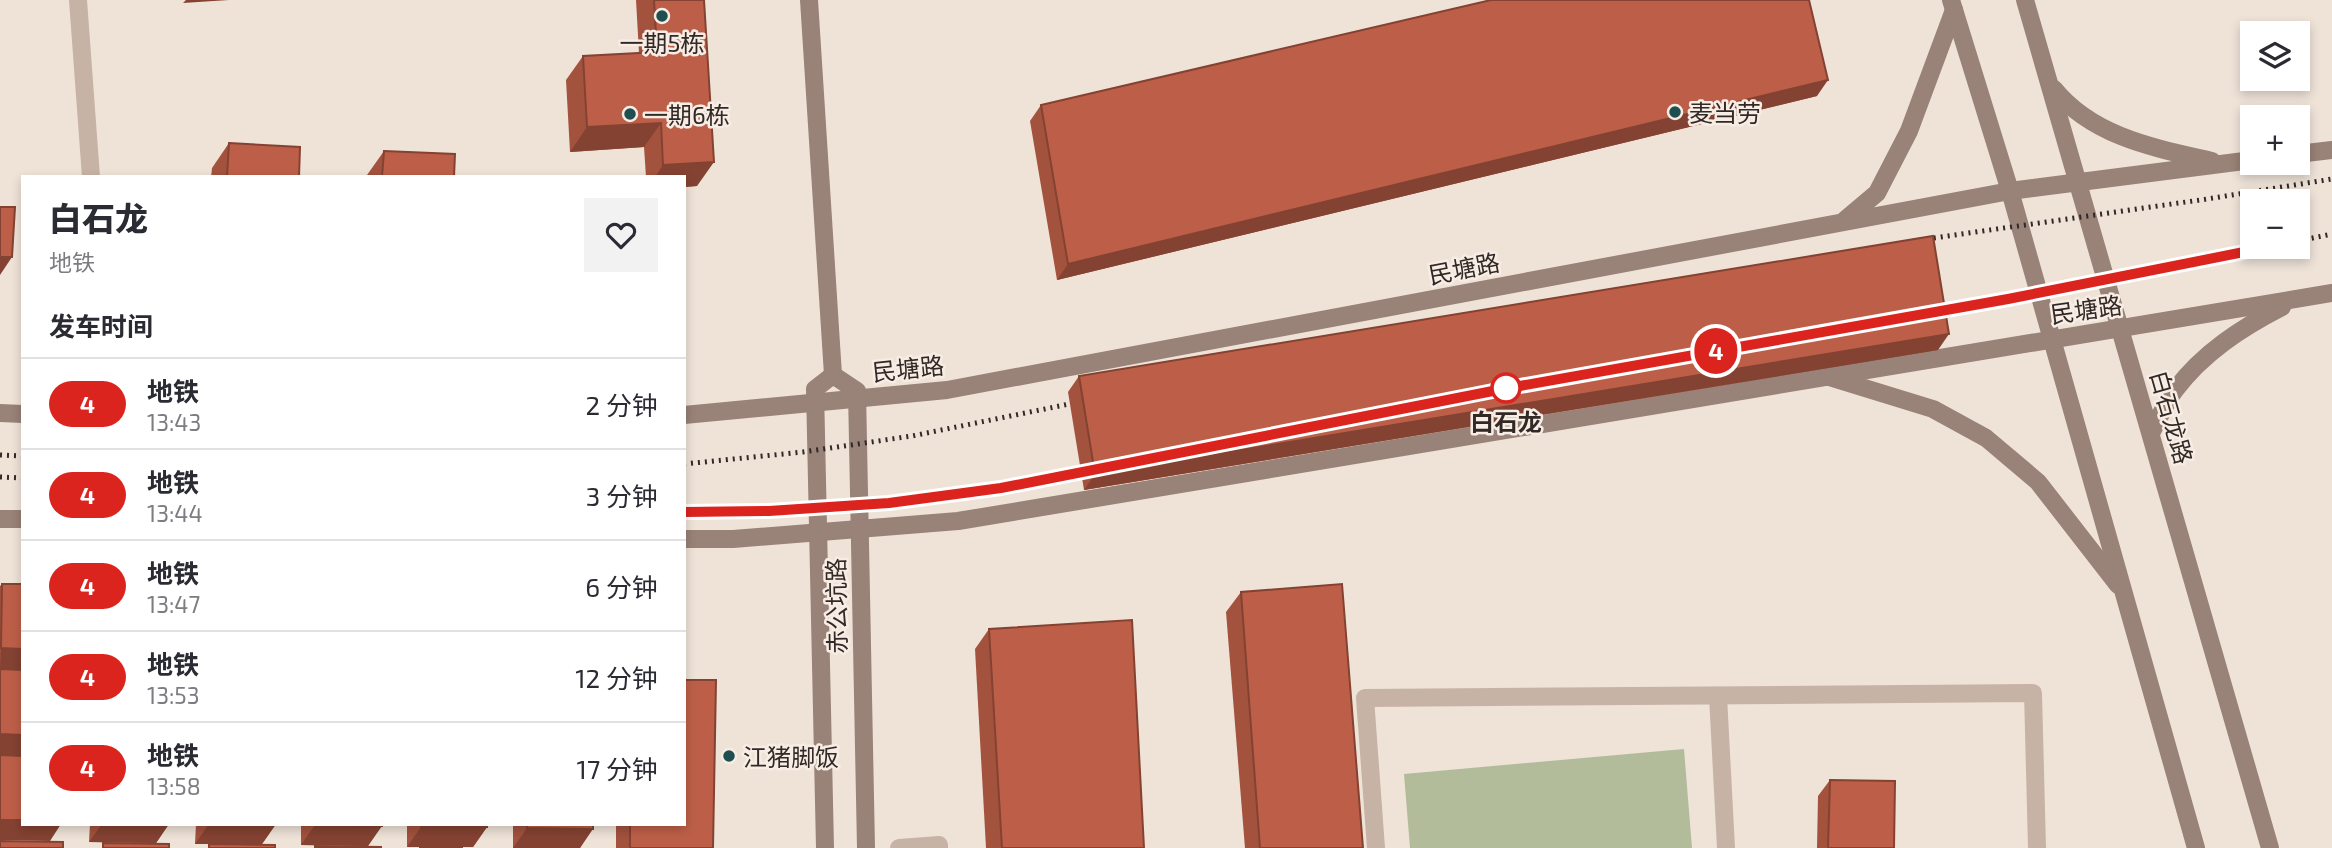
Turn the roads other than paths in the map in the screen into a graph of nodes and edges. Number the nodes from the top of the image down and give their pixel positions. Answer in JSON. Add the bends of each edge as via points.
{"nodes":[{"id":1,"x":78,"y":0,"type":"edge"},
{"id":2,"x":809,"y":0,"type":"edge"},
{"id":3,"x":2025,"y":0,"type":"edge"},
{"id":4,"x":1953,"y":5,"type":"edge"},
{"id":5,"x":2050,"y":85,"type":"junction"},
{"id":6,"x":2332,"y":150,"type":"edge"},
{"id":7,"x":2310,"y":153,"type":"edge"},
{"id":8,"x":2240,"y":162,"type":"edge"},
{"id":9,"x":2222,"y":164,"type":"junction"},
{"id":10,"x":91,"y":175,"type":"edge"},
{"id":11,"x":2079,"y":182,"type":"junction"},
{"id":12,"x":2010,"y":191,"type":"junction"},
{"id":13,"x":1843,"y":222,"type":"junction"},
{"id":14,"x":2332,"y":293,"type":"edge"},
{"id":15,"x":2298,"y":299,"type":"junction"},
{"id":16,"x":2122,"y":329,"type":"junction"},
{"id":17,"x":2051,"y":339,"type":"junction"},
{"id":18,"x":833,"y":375,"type":"junction"},
{"id":19,"x":1825,"y":376,"type":"junction"},
{"id":20,"x":857,"y":398,"type":"junction"},
{"id":21,"x":815,"y":403,"type":"junction"},
{"id":22,"x":0,"y":413,"type":"edge"},
{"id":23,"x":21,"y":414,"type":"edge"},
{"id":24,"x":686,"y":415,"type":"edge"},
{"id":25,"x":2151,"y":433,"type":"junction"},
{"id":26,"x":0,"y":519,"type":"edge"},
{"id":27,"x":21,"y":519,"type":"edge"},
{"id":28,"x":859,"y":529,"type":"junction"},
{"id":29,"x":818,"y":532,"type":"junction"},
{"id":30,"x":686,"y":539,"type":"edge"},
{"id":31,"x":2123,"y":591,"type":"junction"},
{"id":32,"x":1718,"y":696,"type":"junction"},
{"id":33,"x":825,"y":848,"type":"edge"},
{"id":34,"x":866,"y":848,"type":"edge"},
{"id":35,"x":899,"y":848,"type":"edge"},
{"id":36,"x":939,"y":848,"type":"edge"},
{"id":37,"x":1376,"y":848,"type":"edge"},
{"id":38,"x":1726,"y":848,"type":"edge"},
{"id":39,"x":2037,"y":848,"type":"edge"},
{"id":40,"x":2196,"y":848,"type":"edge"},
{"id":41,"x":2270,"y":848,"type":"edge"}],
"edges":[{"from":1,"to":10,"type":"street"},
{"from":2,"to":18,"type":"main road"},
{"from":3,"to":5,"type":"main road","name":"白石龙路"},
{"from":4,"to":12,"type":"main road"},
{"from":4,"to":13,"type":"main road","via":[[1909,131],[1877,193]]},
{"from":5,"to":9,"type":"main road","via":[[2066,103],[2101,127],[2138,144]]},
{"from":5,"to":11,"type":"main road","name":"白石龙路"},
{"from":6,"to":7,"type":"main road"},
{"from":8,"to":9,"type":"main road","name":"民塘路"},
{"from":9,"to":11,"type":"main road","name":"民塘路"},
{"from":11,"to":12,"type":"main road","name":"民塘路"},
{"from":11,"to":16,"type":"main road","name":"白石龙路"},
{"from":12,"to":13,"type":"main road","name":"民塘路"},
{"from":12,"to":17,"type":"main road"},
{"from":13,"to":20,"type":"main road","name":"民塘路","via":[[947,390]]},
{"from":14,"to":15,"type":"main road","name":"民塘路"},
{"from":15,"to":16,"type":"main road","name":"民塘路"},
{"from":15,"to":25,"type":"main road","via":[[2243,327],[2199,363],[2174,391]]},
{"from":16,"to":17,"type":"main road","name":"民塘路"},
{"from":16,"to":25,"type":"main road","name":"白石龙路"},
{"from":17,"to":19,"type":"main road","name":"民塘路"},
{"from":17,"to":31,"type":"main road"},
{"from":18,"to":20,"type":"main road","via":[[857,391]]},
{"from":18,"to":21,"type":"main road","via":[[815,389]]},
{"from":19,"to":28,"type":"main road","name":"民塘路","via":[[958,521]]},
{"from":19,"to":31,"type":"main road","via":[[1933,409],[1986,438],[2038,482]]},
{"from":20,"to":21,"type":"main road","name":"民塘路"},
{"from":20,"to":28,"type":"main road","name":"赤公坑路"},
{"from":21,"to":24,"type":"main road","name":"民塘路"},
{"from":21,"to":29,"type":"main road","name":"赤公坑路"},
{"from":22,"to":23,"type":"main road"},
{"from":25,"to":41,"type":"main road","name":"白石龙路"},
{"from":26,"to":27,"type":"main road"},
{"from":28,"to":29,"type":"main road","name":"民塘路"},
{"from":28,"to":34,"type":"main road","name":"赤公坑路"},
{"from":29,"to":30,"type":"main road","name":"民塘路"},
{"from":29,"to":33,"type":"main road","name":"赤公坑路"},
{"from":31,"to":40,"type":"main road"},
{"from":32,"to":37,"type":"street","via":[[1365,698]]},
{"from":32,"to":38,"type":"street"},
{"from":32,"to":39,"type":"street","via":[[2033,693]]},
{"from":35,"to":36,"type":"street"}]}
